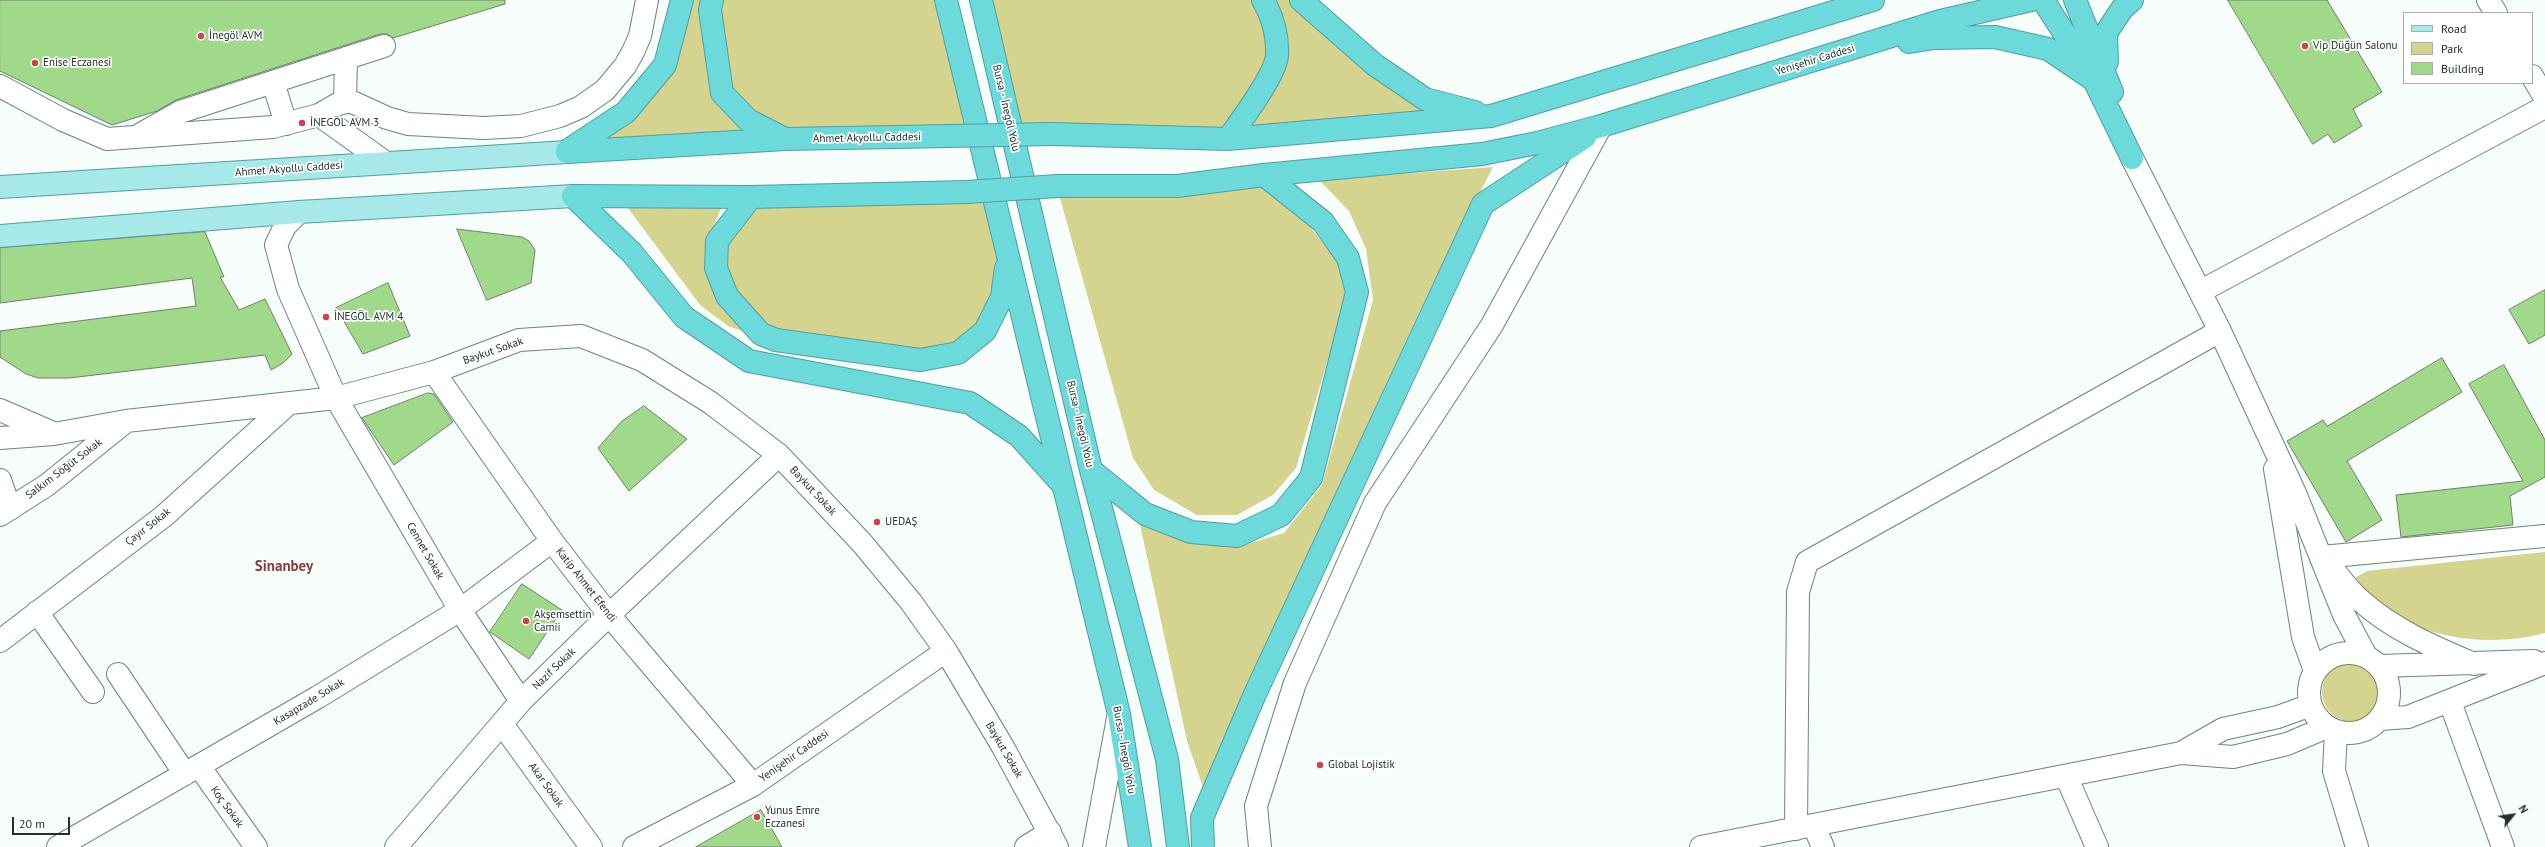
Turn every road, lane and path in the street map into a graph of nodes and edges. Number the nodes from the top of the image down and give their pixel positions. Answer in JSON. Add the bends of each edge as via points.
{"nodes":[{"id":1,"x":647,"y":0,"type":"edge"},
{"id":2,"x":682,"y":0,"type":"edge"},
{"id":3,"x":712,"y":0,"type":"edge"},
{"id":4,"x":946,"y":0,"type":"edge"},
{"id":5,"x":981,"y":0,"type":"edge"},
{"id":6,"x":1263,"y":0,"type":"edge"},
{"id":7,"x":1301,"y":0,"type":"edge"},
{"id":8,"x":1873,"y":0,"type":"edge"},
{"id":9,"x":2031,"y":0,"type":"edge"},
{"id":10,"x":2043,"y":0,"type":"edge"},
{"id":11,"x":2075,"y":0,"type":"edge"},
{"id":12,"x":2132,"y":0,"type":"edge"},
{"id":13,"x":2488,"y":0,"type":"edge"},
{"id":14,"x":2495,"y":12,"type":"edge"},
{"id":15,"x":384,"y":46,"type":"dead end"},
{"id":16,"x":1838,"y":53,"type":"junction"},
{"id":17,"x":346,"y":58,"type":"junction"},
{"id":18,"x":2101,"y":78,"type":"junction"},
{"id":19,"x":273,"y":82,"type":"junction"},
{"id":20,"x":0,"y":86,"type":"edge"},
{"id":21,"x":2542,"y":92,"type":"edge"},
{"id":22,"x":345,"y":102,"type":"junction"},
{"id":23,"x":319,"y":115,"type":"junction"},
{"id":24,"x":1491,"y":116,"type":"junction"},
{"id":25,"x":286,"y":124,"type":"junction"},
{"id":26,"x":1601,"y":126,"type":"junction"},
{"id":27,"x":134,"y":138,"type":"junction"},
{"id":28,"x":785,"y":139,"type":"junction"},
{"id":29,"x":1228,"y":139,"type":"junction"},
{"id":30,"x":567,"y":152,"type":"junction"},
{"id":31,"x":2132,"y":158,"type":"joint"},
{"id":32,"x":386,"y":163,"type":"junction"},
{"id":33,"x":1264,"y":175,"type":"junction"},
{"id":34,"x":4,"y":184,"type":"edge"},
{"id":35,"x":574,"y":196,"type":"junction"},
{"id":36,"x":751,"y":197,"type":"junction"},
{"id":37,"x":299,"y":212,"type":"junction"},
{"id":38,"x":253,"y":216,"type":"junction"},
{"id":39,"x":0,"y":236,"type":"edge"},
{"id":40,"x":276,"y":246,"type":"junction"},
{"id":41,"x":1007,"y":257,"type":"junction"},
{"id":42,"x":2201,"y":291,"type":"junction"},
{"id":43,"x":2220,"y":331,"type":"junction"},
{"id":44,"x":434,"y":372,"type":"junction"},
{"id":45,"x":336,"y":398,"type":"junction"},
{"id":46,"x":288,"y":404,"type":"junction"},
{"id":47,"x":0,"y":410,"type":"edge"},
{"id":48,"x":126,"y":421,"type":"junction"},
{"id":49,"x":54,"y":434,"type":"junction"},
{"id":50,"x":0,"y":438,"type":"edge"},
{"id":51,"x":2268,"y":439,"type":"junction"},
{"id":52,"x":779,"y":455,"type":"junction"},
{"id":53,"x":1091,"y":470,"type":"junction"},
{"id":54,"x":0,"y":480,"type":"edge"},
{"id":55,"x":1065,"y":488,"type":"junction"},
{"id":56,"x":5,"y":512,"type":"edge"},
{"id":57,"x":2545,"y":536,"type":"edge"},
{"id":58,"x":552,"y":541,"type":"junction"},
{"id":59,"x":2322,"y":557,"type":"junction"},
{"id":60,"x":460,"y":610,"type":"junction"},
{"id":61,"x":37,"y":612,"type":"junction"},
{"id":62,"x":609,"y":615,"type":"junction"},
{"id":63,"x":0,"y":641,"type":"edge"},
{"id":64,"x":946,"y":652,"type":"junction"},
{"id":65,"x":2373,"y":661,"type":"junction"},
{"id":66,"x":2545,"y":662,"type":"edge"},
{"id":67,"x":2474,"y":664,"type":"junction"},
{"id":68,"x":2315,"y":671,"type":"junction"},
{"id":69,"x":118,"y":674,"type":"dead end"},
{"id":70,"x":93,"y":692,"type":"dead end"},
{"id":71,"x":521,"y":701,"type":"junction"},
{"id":72,"x":2450,"y":702,"type":"junction"},
{"id":73,"x":2311,"y":705,"type":"junction"},
{"id":74,"x":1119,"y":714,"type":"junction"},
{"id":75,"x":2380,"y":719,"type":"junction"},
{"id":76,"x":502,"y":724,"type":"junction"},
{"id":77,"x":2332,"y":729,"type":"junction"},
{"id":78,"x":2181,"y":753,"type":"junction"},
{"id":79,"x":192,"y":770,"type":"junction"},
{"id":80,"x":2066,"y":776,"type":"junction"},
{"id":81,"x":753,"y":785,"type":"junction"},
{"id":82,"x":1805,"y":827,"type":"junction"},
{"id":83,"x":1054,"y":840,"type":"edge"},
{"id":84,"x":58,"y":847,"type":"edge"},
{"id":85,"x":256,"y":847,"type":"edge"},
{"id":86,"x":396,"y":847,"type":"edge"},
{"id":87,"x":591,"y":847,"type":"edge"},
{"id":88,"x":634,"y":847,"type":"edge"},
{"id":89,"x":1026,"y":847,"type":"edge"},
{"id":90,"x":1094,"y":847,"type":"edge"},
{"id":91,"x":1140,"y":847,"type":"edge"},
{"id":92,"x":1178,"y":847,"type":"edge"},
{"id":93,"x":1203,"y":847,"type":"edge"},
{"id":94,"x":1260,"y":847,"type":"edge"},
{"id":95,"x":1701,"y":847,"type":"edge"},
{"id":96,"x":1823,"y":847,"type":"edge"},
{"id":97,"x":2097,"y":847,"type":"edge"},
{"id":98,"x":2357,"y":847,"type":"edge"},
{"id":99,"x":2503,"y":847,"type":"edge"}],
"edges":[{"from":1,"to":22,"type":"street","via":[[636,46],[615,80],[594,99],[560,116],[502,128],[415,124],[388,118],[350,101]]},
{"from":2,"to":30,"type":"highway","via":[[665,65],[626,112]]},
{"from":3,"to":28,"type":"highway","via":[[710,10],[722,93],[748,120]]},
{"from":4,"to":41,"type":"highway","name":"Bursa - İnegöl Yolu"},
{"from":5,"to":53,"type":"highway","name":"Bursa - İnegöl Yolu"},
{"from":6,"to":29,"type":"highway","via":[[1273,18],[1277,57],[1258,97]]},
{"from":7,"to":24,"type":"highway","via":[[1375,65],[1425,99]]},
{"from":8,"to":24,"type":"highway"},
{"from":9,"to":16,"type":"highway","name":"Yenişehir Caddesi","via":[[1940,21]]},
{"from":10,"to":18,"type":"highway"},
{"from":11,"to":18,"type":"highway"},
{"from":12,"to":18,"type":"highway","via":[[2122,9],[2106,34]]},
{"from":13,"to":14,"type":"street"},
{"from":15,"to":17,"type":"street"},
{"from":16,"to":18,"type":"highway","via":[[1934,38],[1995,37],[2048,49]]},
{"from":16,"to":26,"type":"highway","name":"Yenişehir Caddesi"},
{"from":17,"to":19,"type":"street"},
{"from":17,"to":22,"type":"street"},
{"from":18,"to":31,"type":"highway"},
{"from":19,"to":25,"type":"street"},
{"from":19,"to":27,"type":"street","via":[[180,112]]},
{"from":20,"to":27,"type":"street","via":[[63,120],[107,139]]},
{"from":21,"to":42,"type":"street"},
{"from":22,"to":23,"type":"street"},
{"from":23,"to":25,"type":"street"},
{"from":23,"to":32,"type":"street"},
{"from":24,"to":29,"type":"highway","name":"Ahmet Akyollu Caddesi"},
{"from":25,"to":27,"type":"street"},
{"from":26,"to":33,"type":"highway","via":[[1482,154]]},
{"from":26,"to":93,"type":"highway","via":[[1483,204],[1255,694],[1202,818]]},
{"from":26,"to":94,"type":"street","via":[[1492,325],[1375,503],[1295,684],[1256,806]]},
{"from":28,"to":29,"type":"highway","name":"Ahmet Akyollu Caddesi","bridge":true,"via":[[1052,134]]},
{"from":28,"to":30,"type":"highway","name":"Ahmet Akyollu Caddesi"},
{"from":30,"to":32,"type":"main road","name":"Ahmet Akyollu Caddesi"},
{"from":31,"to":42,"type":"street"},
{"from":32,"to":34,"type":"main road","name":"Ahmet Akyollu Caddesi"},
{"from":33,"to":36,"type":"highway","bridge":true,"via":[[1177,186],[1058,186],[967,192]]},
{"from":33,"to":53,"type":"highway","via":[[1323,222],[1348,258],[1357,292],[1311,478],[1281,515],[1237,536],[1191,532],[1145,514]]},
{"from":35,"to":36,"type":"highway"},
{"from":35,"to":37,"type":"main road"},
{"from":35,"to":55,"type":"highway","via":[[632,252],[684,317],[749,361],[970,403],[1019,436]]},
{"from":36,"to":41,"type":"highway","via":[[717,241],[716,268],[727,296],[761,334],[776,340],[920,360],[958,353],[986,331],[1002,297]]},
{"from":37,"to":38,"type":"main road"},
{"from":37,"to":40,"type":"street","via":[[285,226]]},
{"from":38,"to":39,"type":"main road"},
{"from":38,"to":40,"type":"street","name":"Cennet Sokak","via":[[267,229]]},
{"from":40,"to":45,"type":"street","name":"Cennet Sokak","via":[[288,289]]},
{"from":41,"to":55,"type":"highway","name":"Bursa - İnegöl Yolu"},
{"from":42,"to":43,"type":"street"},
{"from":43,"to":51,"type":"street"},
{"from":43,"to":82,"type":"street","via":[[1807,562],[1798,592]]},
{"from":44,"to":45,"type":"street","name":"Baykut Sokak"},
{"from":44,"to":52,"type":"street","name":"Baykut Sokak","via":[[519,340],[581,336],[642,360],[711,403]]},
{"from":44,"to":58,"type":"street","name":"Katip Ahmet Efendi"},
{"from":45,"to":46,"type":"street","name":"Baykut Sokak"},
{"from":45,"to":60,"type":"street","name":"Cennet Sokak"},
{"from":46,"to":48,"type":"street","name":"Baykut Sokak"},
{"from":46,"to":61,"type":"street","name":"Çayır Sokak","via":[[164,516]]},
{"from":47,"to":49,"type":"street"},
{"from":48,"to":49,"type":"street","name":"Baykut Sokak"},
{"from":48,"to":56,"type":"street","name":"Salkım Söğüt Sokak","via":[[47,485]]},
{"from":49,"to":50,"type":"street","name":"Baykut Sokak"},
{"from":51,"to":59,"type":"street","via":[[2295,493]]},
{"from":51,"to":68,"type":"street","via":[[2283,511],[2303,637]]},
{"from":52,"to":62,"type":"street","name":"Nazif Sokak"},
{"from":52,"to":64,"type":"street","name":"Baykut Sokak","via":[[862,543],[911,602]]},
{"from":53,"to":92,"type":"highway","name":"Bursa - İnegöl Yolu","via":[[1167,759]]},
{"from":54,"to":56,"type":"street"},
{"from":55,"to":74,"type":"highway","name":"Bursa - İnegöl Yolu"},
{"from":57,"to":59,"type":"street"},
{"from":58,"to":60,"type":"street","name":"Kasapzade Sokak"},
{"from":58,"to":62,"type":"street","name":"Katip Ahmet Efendi"},
{"from":59,"to":65,"type":"street","via":[[2344,615]]},
{"from":59,"to":67,"type":"street","via":[[2359,600],[2384,620]]},
{"from":60,"to":71,"type":"street","name":"Cennet Sokak"},
{"from":60,"to":79,"type":"street","name":"Kasapzade Sokak"},
{"from":61,"to":63,"type":"street","name":"Çayır Sokak"},
{"from":61,"to":70,"type":"street"},
{"from":62,"to":71,"type":"street","name":"Nazif Sokak"},
{"from":62,"to":81,"type":"street","name":"Katip Ahmet Efendi"},
{"from":64,"to":81,"type":"street","name":"Yenişehir Caddesi"},
{"from":64,"to":83,"type":"street","name":"Baykut Sokak"},
{"from":65,"to":67,"type":"street"},
{"from":65,"to":68,"type":"street","via":[[2355,653],[2344,652],[2333,656]]},
{"from":65,"to":75,"type":"street","via":[[2386,676],[2389,698]]},
{"from":66,"to":67,"type":"street"},
{"from":66,"to":72,"type":"street"},
{"from":68,"to":73,"type":"street","via":[[2309,688]]},
{"from":69,"to":79,"type":"street","name":"Koç Sokak"},
{"from":71,"to":76,"type":"street","name":"Nazif Sokak"},
{"from":72,"to":75,"type":"street","via":[[2408,716]]},
{"from":72,"to":99,"type":"street"},
{"from":73,"to":77,"type":"street","via":[[2314,714]]},
{"from":73,"to":78,"type":"street","via":[[2278,717],[2223,729]]},
{"from":74,"to":90,"type":"street"},
{"from":74,"to":91,"type":"highway","name":"Bursa - İnegöl Yolu"},
{"from":75,"to":77,"type":"street","via":[[2365,730],[2345,733]]},
{"from":76,"to":86,"type":"street","name":"Nazif Sokak"},
{"from":76,"to":87,"type":"street","name":"Akar Sokak"},
{"from":77,"to":78,"type":"street","via":[[2287,744],[2233,757]]},
{"from":77,"to":98,"type":"street","via":[[2334,771]]},
{"from":78,"to":80,"type":"street"},
{"from":79,"to":84,"type":"street","name":"Kasapzade Sokak"},
{"from":79,"to":85,"type":"street","name":"Koç Sokak"},
{"from":80,"to":82,"type":"street"},
{"from":80,"to":97,"type":"street"},
{"from":81,"to":88,"type":"street","name":"Yenişehir Caddesi"},
{"from":82,"to":95,"type":"street"},
{"from":82,"to":96,"type":"street"},
{"from":83,"to":89,"type":"street"}]}
